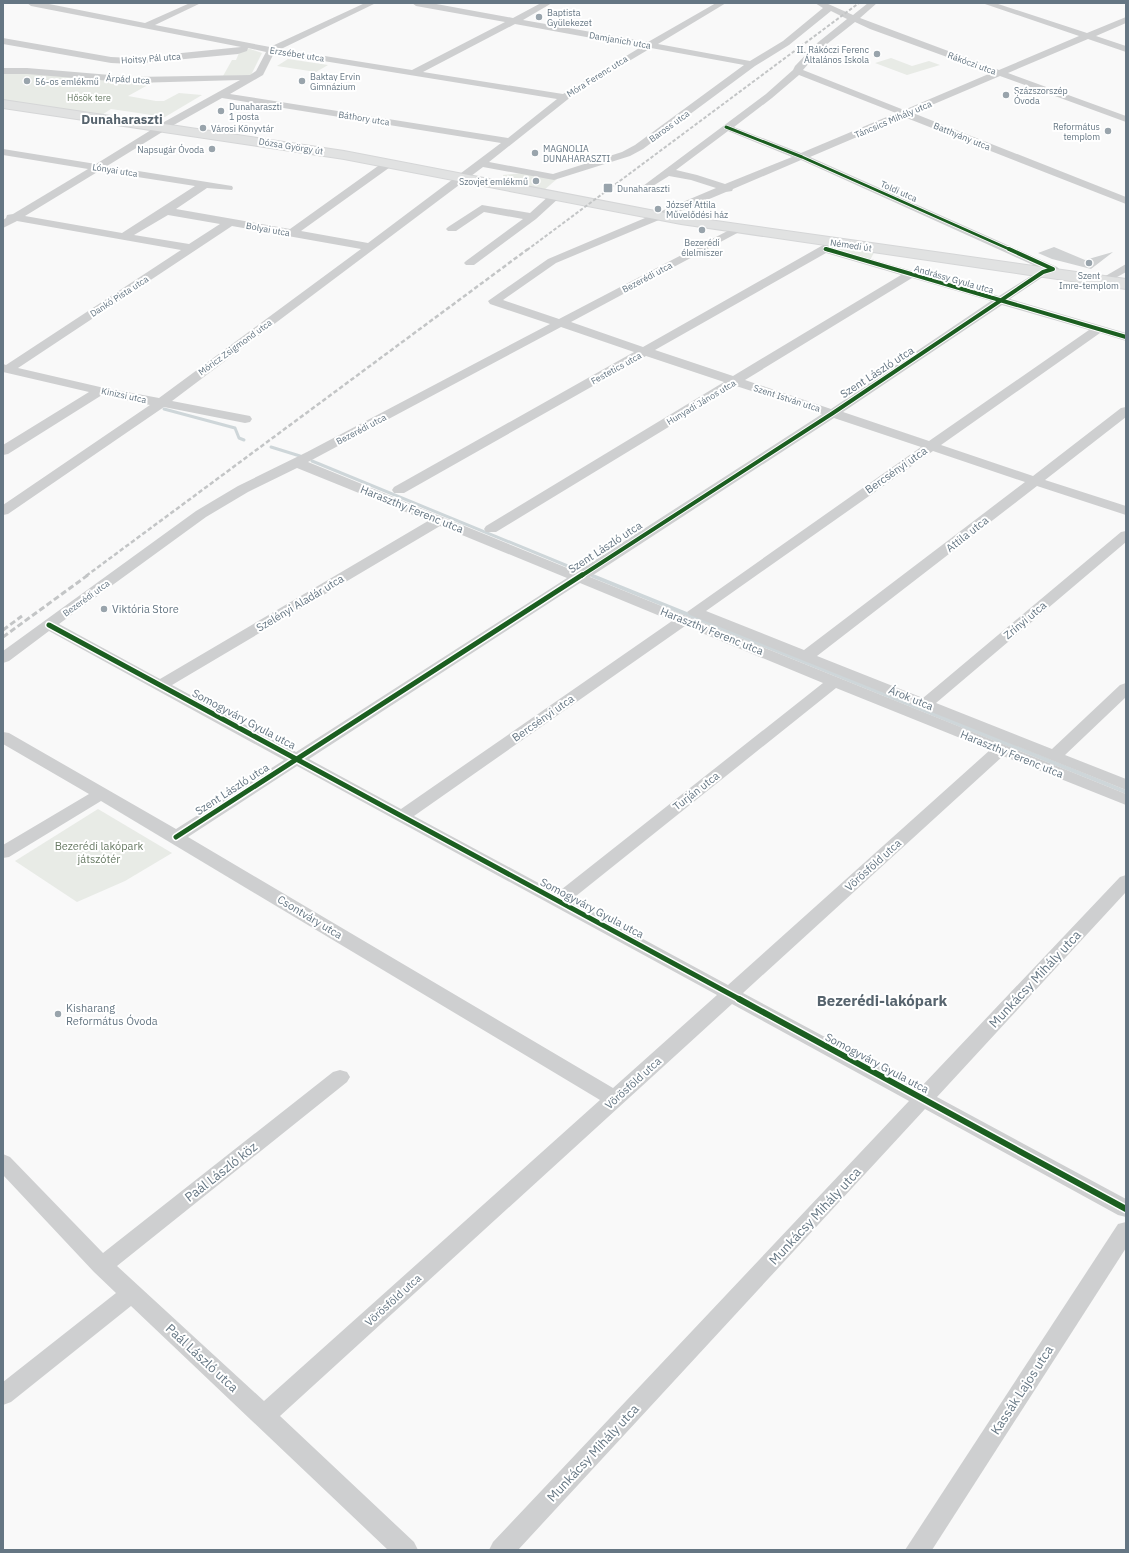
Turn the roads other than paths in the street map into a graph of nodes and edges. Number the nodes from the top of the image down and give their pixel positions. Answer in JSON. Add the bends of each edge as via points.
{"nodes":[{"id":1,"x":31,"y":3,"type":"edge"},
{"id":2,"x":197,"y":3,"type":"edge"},
{"id":3,"x":372,"y":3,"type":"edge"},
{"id":4,"x":416,"y":3,"type":"edge"},
{"id":5,"x":548,"y":3,"type":"edge"},
{"id":6,"x":722,"y":3,"type":"edge"},
{"id":7,"x":873,"y":3,"type":"edge"},
{"id":8,"x":986,"y":3,"type":"edge"},
{"id":9,"x":823,"y":4,"type":"edge"},
{"id":10,"x":854,"y":19,"type":"junction"},
{"id":11,"x":1126,"y":20,"type":"edge"},
{"id":12,"x":514,"y":21,"type":"junction"},
{"id":13,"x":145,"y":26,"type":"junction"},
{"id":14,"x":1087,"y":36,"type":"junction"},
{"id":15,"x":3,"y":42,"type":"edge"},
{"id":16,"x":649,"y":45,"type":"junction"},
{"id":17,"x":251,"y":46,"type":"junction"},
{"id":18,"x":1126,"y":49,"type":"edge"},
{"id":19,"x":271,"y":50,"type":"junction"},
{"id":20,"x":752,"y":64,"type":"junction"},
{"id":21,"x":3,"y":71,"type":"edge"},
{"id":22,"x":798,"y":71,"type":"junction"},
{"id":23,"x":413,"y":72,"type":"junction"},
{"id":24,"x":1002,"y":74,"type":"junction"},
{"id":25,"x":253,"y":77,"type":"junction"},
{"id":26,"x":219,"y":95,"type":"junction"},
{"id":27,"x":564,"y":97,"type":"junction"},
{"id":28,"x":3,"y":104,"type":"edge"},
{"id":29,"x":905,"y":114,"type":"junction"},
{"id":30,"x":1126,"y":119,"type":"edge"},
{"id":31,"x":162,"y":127,"type":"junction"},
{"id":32,"x":726,"y":127,"type":"junction"},
{"id":33,"x":510,"y":141,"type":"junction"},
{"id":34,"x":3,"y":152,"type":"edge"},
{"id":35,"x":802,"y":157,"type":"junction"},
{"id":36,"x":389,"y":163,"type":"junction"},
{"id":37,"x":482,"y":164,"type":"junction"},
{"id":38,"x":97,"y":167,"type":"junction"},
{"id":39,"x":667,"y":172,"type":"junction"},
{"id":40,"x":463,"y":178,"type":"junction"},
{"id":41,"x":204,"y":185,"type":"junction"},
{"id":42,"x":648,"y":186,"type":"dead end"},
{"id":43,"x":228,"y":188,"type":"dead end"},
{"id":44,"x":728,"y":189,"type":"junction"},
{"id":45,"x":555,"y":196,"type":"junction"},
{"id":46,"x":578,"y":200,"type":"joint"},
{"id":47,"x":1126,"y":201,"type":"edge"},
{"id":48,"x":166,"y":211,"type":"junction"},
{"id":49,"x":3,"y":215,"type":"edge"},
{"id":50,"x":15,"y":217,"type":"junction"},
{"id":51,"x":532,"y":217,"type":"junction"},
{"id":52,"x":660,"y":217,"type":"junction"},
{"id":53,"x":230,"y":222,"type":"junction"},
{"id":54,"x":3,"y":225,"type":"edge"},
{"id":55,"x":452,"y":229,"type":"dead end"},
{"id":56,"x":737,"y":229,"type":"junction"},
{"id":57,"x":292,"y":233,"type":"junction"},
{"id":58,"x":124,"y":236,"type":"junction"},
{"id":59,"x":828,"y":246,"type":"junction"},
{"id":60,"x":371,"y":247,"type":"junction"},
{"id":61,"x":191,"y":248,"type":"junction"},
{"id":62,"x":470,"y":263,"type":"dead end"},
{"id":63,"x":1126,"y":268,"type":"edge"},
{"id":64,"x":1043,"y":272,"type":"junction"},
{"id":65,"x":910,"y":274,"type":"junction"},
{"id":66,"x":1103,"y":280,"type":"junction"},
{"id":67,"x":1126,"y":284,"type":"edge"},
{"id":68,"x":494,"y":301,"type":"joint"},
{"id":69,"x":1002,"y":301,"type":"junction"},
{"id":70,"x":559,"y":323,"type":"junction"},
{"id":71,"x":1098,"y":329,"type":"junction"},
{"id":72,"x":1126,"y":337,"type":"edge"},
{"id":73,"x":646,"y":351,"type":"junction"},
{"id":74,"x":6,"y":369,"type":"edge"},
{"id":75,"x":735,"y":380,"type":"junction"},
{"id":76,"x":100,"y":391,"type":"junction"},
{"id":77,"x":161,"y":403,"type":"junction"},
{"id":78,"x":1126,"y":411,"type":"edge"},
{"id":79,"x":833,"y":413,"type":"junction"},
{"id":80,"x":245,"y":419,"type":"dead end"},
{"id":81,"x":931,"y":445,"type":"junction"},
{"id":82,"x":3,"y":452,"type":"edge"},
{"id":83,"x":298,"y":463,"type":"junction"},
{"id":84,"x":1035,"y":481,"type":"junction"},
{"id":85,"x":399,"y":490,"type":"dead end"},
{"id":86,"x":3,"y":511,"type":"edge"},
{"id":87,"x":1126,"y":512,"type":"edge"},
{"id":88,"x":439,"y":521,"type":"junction"},
{"id":89,"x":491,"y":529,"type":"dead end"},
{"id":90,"x":1126,"y":536,"type":"edge"},
{"id":91,"x":578,"y":577,"type":"junction"},
{"id":92,"x":689,"y":616,"type":"junction"},
{"id":93,"x":49,"y":625,"type":"junction"},
{"id":94,"x":807,"y":656,"type":"junction"},
{"id":95,"x":3,"y":658,"type":"edge"},
{"id":96,"x":835,"y":681,"type":"junction"},
{"id":97,"x":161,"y":685,"type":"junction"},
{"id":98,"x":1126,"y":688,"type":"edge"},
{"id":99,"x":925,"y":704,"type":"junction"},
{"id":100,"x":3,"y":737,"type":"edge"},
{"id":101,"x":1001,"y":749,"type":"junction"},
{"id":102,"x":1054,"y":756,"type":"junction"},
{"id":103,"x":297,"y":759,"type":"junction"},
{"id":104,"x":1126,"y":785,"type":"edge"},
{"id":105,"x":101,"y":794,"type":"junction"},
{"id":106,"x":1126,"y":800,"type":"edge"},
{"id":107,"x":402,"y":816,"type":"junction"},
{"id":108,"x":176,"y":837,"type":"junction"},
{"id":109,"x":3,"y":853,"type":"edge"},
{"id":110,"x":1126,"y":881,"type":"edge"},
{"id":111,"x":558,"y":900,"type":"junction"},
{"id":112,"x":730,"y":994,"type":"junction"},
{"id":113,"x":340,"y":1077,"type":"dead end"},
{"id":114,"x":615,"y":1099,"type":"junction"},
{"id":115,"x":924,"y":1099,"type":"junction"},
{"id":116,"x":3,"y":1162,"type":"edge"},
{"id":117,"x":1126,"y":1209,"type":"edge"},
{"id":118,"x":1126,"y":1230,"type":"edge"},
{"id":119,"x":102,"y":1266,"type":"junction"},
{"id":120,"x":132,"y":1293,"type":"junction"},
{"id":121,"x":3,"y":1395,"type":"edge"},
{"id":122,"x":264,"y":1416,"type":"junction"},
{"id":123,"x":405,"y":1550,"type":"edge"},
{"id":124,"x":502,"y":1550,"type":"edge"},
{"id":125,"x":918,"y":1550,"type":"edge"}],
"edges":[{"from":1,"to":13,"type":"street","name":"Erzsébet utca"},
{"from":2,"to":13,"type":"street"},
{"from":3,"to":19,"type":"street"},
{"from":4,"to":12,"type":"street","name":"Damjanich utca"},
{"from":5,"to":12,"type":"street"},
{"from":6,"to":16,"type":"street","name":"Móra Ferenc utca"},
{"from":7,"to":10,"type":"street"},
{"from":8,"to":14,"type":"street"},
{"from":9,"to":10,"type":"street","name":"Rákóczi utca"},
{"from":9,"to":20,"type":"street","name":"Baross utca","via":[[820,14],[812,22]]},
{"from":10,"to":22,"type":"street","via":[[820,46]]},
{"from":10,"to":24,"type":"street","name":"Rákóczi utca"},
{"from":11,"to":14,"type":"street","name":"Táncsics Mihály utca"},
{"from":12,"to":16,"type":"street","name":"Damjanich utca"},
{"from":12,"to":23,"type":"street"},
{"from":13,"to":17,"type":"street","name":"Erzsébet utca"},
{"from":14,"to":18,"type":"street"},
{"from":14,"to":24,"type":"street","name":"Táncsics Mihály utca"},
{"from":15,"to":17,"type":"street","name":"Hoitsy Pál utca","via":[[111,60],[132,61],[238,51]]},
{"from":16,"to":20,"type":"street","name":"Damjanich utca"},
{"from":16,"to":27,"type":"street","name":"Móra Ferenc utca"},
{"from":17,"to":19,"type":"street","name":"Erzsébet utca"},
{"from":19,"to":23,"type":"street","name":"Erzsébet utca"},
{"from":19,"to":25,"type":"street","via":[[260,73]]},
{"from":20,"to":37,"type":"street","name":"Baross utca","via":[[626,154],[554,177]]},
{"from":21,"to":25,"type":"street","name":"Árpád utca","via":[[134,80]]},
{"from":22,"to":29,"type":"street","name":"Batthyány utca"},
{"from":22,"to":32,"type":"street"},
{"from":23,"to":27,"type":"street","name":"Erzsébet utca"},
{"from":24,"to":29,"type":"street","name":"Táncsics Mihály utca"},
{"from":24,"to":30,"type":"street","name":"Rákóczi utca"},
{"from":25,"to":26,"type":"street"},
{"from":26,"to":31,"type":"street"},
{"from":26,"to":33,"type":"street","name":"Báthory utca"},
{"from":27,"to":33,"type":"street","name":"Móra Ferenc utca"},
{"from":28,"to":31,"type":"main road","name":"Dózsa György út"},
{"from":29,"to":35,"type":"street","name":"Táncsics Mihály utca"},
{"from":29,"to":47,"type":"street","name":"Batthyány utca"},
{"from":31,"to":36,"type":"main road","name":"Dózsa György út"},
{"from":31,"to":38,"type":"street"},
{"from":32,"to":35,"type":"street","name":"Toldi utca"},
{"from":32,"to":39,"type":"street"},
{"from":33,"to":37,"type":"street","name":"Móra Ferenc utca"},
{"from":34,"to":38,"type":"street","name":"Lónyai utca"},
{"from":35,"to":44,"type":"street","name":"Táncsics Mihály utca"},
{"from":35,"to":64,"type":"street","name":"Toldi utca","via":[[1053,268]]},
{"from":36,"to":40,"type":"main road","name":"Dózsa György út"},
{"from":36,"to":57,"type":"street"},
{"from":37,"to":40,"type":"street","name":"Móra Ferenc utca"},
{"from":38,"to":41,"type":"street","name":"Lónyai utca"},
{"from":38,"to":50,"type":"street"},
{"from":39,"to":42,"type":"street"},
{"from":39,"to":44,"type":"street","via":[[693,177]]},
{"from":40,"to":45,"type":"main road","name":"Dózsa György út"},
{"from":40,"to":60,"type":"street","name":"Móricz Zsigmond utca"},
{"from":41,"to":43,"type":"street","name":"Lónyai utca"},
{"from":41,"to":48,"type":"street"},
{"from":44,"to":52,"type":"street","name":"Táncsics Mihály utca"},
{"from":45,"to":46,"type":"main road","name":"Dózsa György út"},
{"from":45,"to":51,"type":"street"},
{"from":46,"to":52,"type":"main road","name":"Némedi út"},
{"from":48,"to":53,"type":"street","name":"Bolyai utca"},
{"from":48,"to":58,"type":"street"},
{"from":49,"to":50,"type":"street"},
{"from":50,"to":54,"type":"street"},
{"from":50,"to":58,"type":"street"},
{"from":51,"to":55,"type":"street","via":[[482,208]]},
{"from":51,"to":62,"type":"street"},
{"from":52,"to":56,"type":"main road","name":"Némedi út"},
{"from":52,"to":68,"type":"street","name":"Táncsics Mihály utca","via":[[552,261]]},
{"from":53,"to":57,"type":"street","name":"Bolyai utca"},
{"from":53,"to":61,"type":"street","name":"Dankó Pista utca"},
{"from":56,"to":59,"type":"main road","name":"Némedi út"},
{"from":56,"to":70,"type":"street","name":"Bezerédi utca"},
{"from":57,"to":60,"type":"street","name":"Bolyai utca"},
{"from":58,"to":61,"type":"street"},
{"from":59,"to":64,"type":"main road","name":"Némedi út"},
{"from":59,"to":65,"type":"street","name":"Andrássy Gyula utca"},
{"from":59,"to":73,"type":"street","name":"Festetics utca"},
{"from":60,"to":77,"type":"street","name":"Móricz Zsigmond utca"},
{"from":61,"to":74,"type":"street","name":"Dankó Pista utca"},
{"from":63,"to":66,"type":"street"},
{"from":64,"to":66,"type":"main road","name":"Némedi út"},
{"from":64,"to":69,"type":"street","name":"Szent László utca"},
{"from":65,"to":69,"type":"street","name":"Andrássy Gyula utca"},
{"from":65,"to":75,"type":"street","name":"Hunyadi János utca"},
{"from":66,"to":67,"type":"main road","name":"Némedi út"},
{"from":68,"to":70,"type":"street","name":"Szent István utca"},
{"from":69,"to":71,"type":"street","name":"Andrássy Gyula utca"},
{"from":69,"to":79,"type":"street","name":"Szent László utca"},
{"from":70,"to":73,"type":"street","name":"Szent István utca"},
{"from":70,"to":83,"type":"street","name":"Bezerédi utca"},
{"from":71,"to":72,"type":"street","name":"Andrássy Gyula utca"},
{"from":71,"to":81,"type":"street","name":"Bercsényi utca"},
{"from":73,"to":75,"type":"street","name":"Szent István utca"},
{"from":73,"to":85,"type":"street","name":"Festetics utca"},
{"from":74,"to":76,"type":"street","name":"Kinizsi utca"},
{"from":75,"to":79,"type":"street","name":"Szent István utca"},
{"from":75,"to":89,"type":"street","name":"Hunyadi János utca"},
{"from":76,"to":77,"type":"street","name":"Kinizsi utca"},
{"from":76,"to":82,"type":"street"},
{"from":77,"to":80,"type":"street","name":"Kinizsi utca"},
{"from":77,"to":86,"type":"street","name":"Móricz Zsigmond utca"},
{"from":78,"to":84,"type":"street","name":"Attila utca"},
{"from":79,"to":81,"type":"street","name":"Szent István utca"},
{"from":79,"to":91,"type":"street","name":"Szent László utca"},
{"from":81,"to":84,"type":"street","name":"Szent István utca"},
{"from":81,"to":92,"type":"street","name":"Bercsényi utca"},
{"from":83,"to":88,"type":"street","name":"Haraszthy Ferenc utca"},
{"from":83,"to":93,"type":"street","name":"Bezerédi utca","via":[[243,489],[201,514]]},
{"from":84,"to":87,"type":"street","name":"Szent István utca"},
{"from":84,"to":94,"type":"street","name":"Attila utca"},
{"from":88,"to":91,"type":"street","name":"Haraszthy Ferenc utca"},
{"from":88,"to":97,"type":"street","name":"Szelényi Aladár utca"},
{"from":90,"to":99,"type":"street","name":"Zrínyi utca"},
{"from":91,"to":92,"type":"street","name":"Haraszthy Ferenc utca"},
{"from":91,"to":103,"type":"street","name":"Szent László utca"},
{"from":92,"to":94,"type":"street","name":"Árok utca"},
{"from":92,"to":96,"type":"street","name":"Haraszthy Ferenc utca"},
{"from":92,"to":107,"type":"street","name":"Bercsényi utca"},
{"from":93,"to":95,"type":"street","name":"Bezerédi utca"},
{"from":93,"to":97,"type":"street","name":"Somogyváry Gyula utca"},
{"from":94,"to":99,"type":"street","name":"Árok utca"},
{"from":96,"to":101,"type":"street","name":"Haraszthy Ferenc utca"},
{"from":96,"to":111,"type":"street","name":"Turján utca"},
{"from":97,"to":103,"type":"street","name":"Somogyváry Gyula utca"},
{"from":98,"to":102,"type":"street"},
{"from":99,"to":102,"type":"street","name":"Árok utca"},
{"from":100,"to":105,"type":"street","name":"Csontváry utca"},
{"from":101,"to":106,"type":"street","name":"Haraszthy Ferenc utca"},
{"from":101,"to":112,"type":"street","name":"Vörösföld utca"},
{"from":102,"to":104,"type":"street","name":"Árok utca"},
{"from":103,"to":107,"type":"street","name":"Somogyváry Gyula utca"},
{"from":103,"to":108,"type":"street","name":"Szent László utca"},
{"from":105,"to":108,"type":"street","name":"Csontváry utca"},
{"from":105,"to":109,"type":"street"},
{"from":107,"to":111,"type":"street","name":"Somogyváry Gyula utca"},
{"from":108,"to":114,"type":"street","name":"Csontváry utca"},
{"from":110,"to":115,"type":"street","name":"Munkácsy Mihály utca"},
{"from":111,"to":112,"type":"street","name":"Somogyváry Gyula utca"},
{"from":112,"to":114,"type":"street","name":"Vörösföld utca"},
{"from":112,"to":115,"type":"street","name":"Somogyváry Gyula utca"},
{"from":113,"to":119,"type":"street","name":"Paál László köz"},
{"from":114,"to":122,"type":"street","name":"Vörösföld utca"},
{"from":115,"to":117,"type":"street","name":"Somogyváry Gyula utca"},
{"from":115,"to":124,"type":"street","name":"Munkácsy Mihály utca"},
{"from":116,"to":119,"type":"street","name":"Paál László utca"},
{"from":118,"to":125,"type":"street","name":"Kassák Lajos utca"},
{"from":119,"to":120,"type":"street","name":"Paál László utca"},
{"from":120,"to":121,"type":"street"},
{"from":120,"to":122,"type":"street","name":"Paál László utca"},
{"from":122,"to":123,"type":"street","name":"Paál László utca"}]}
